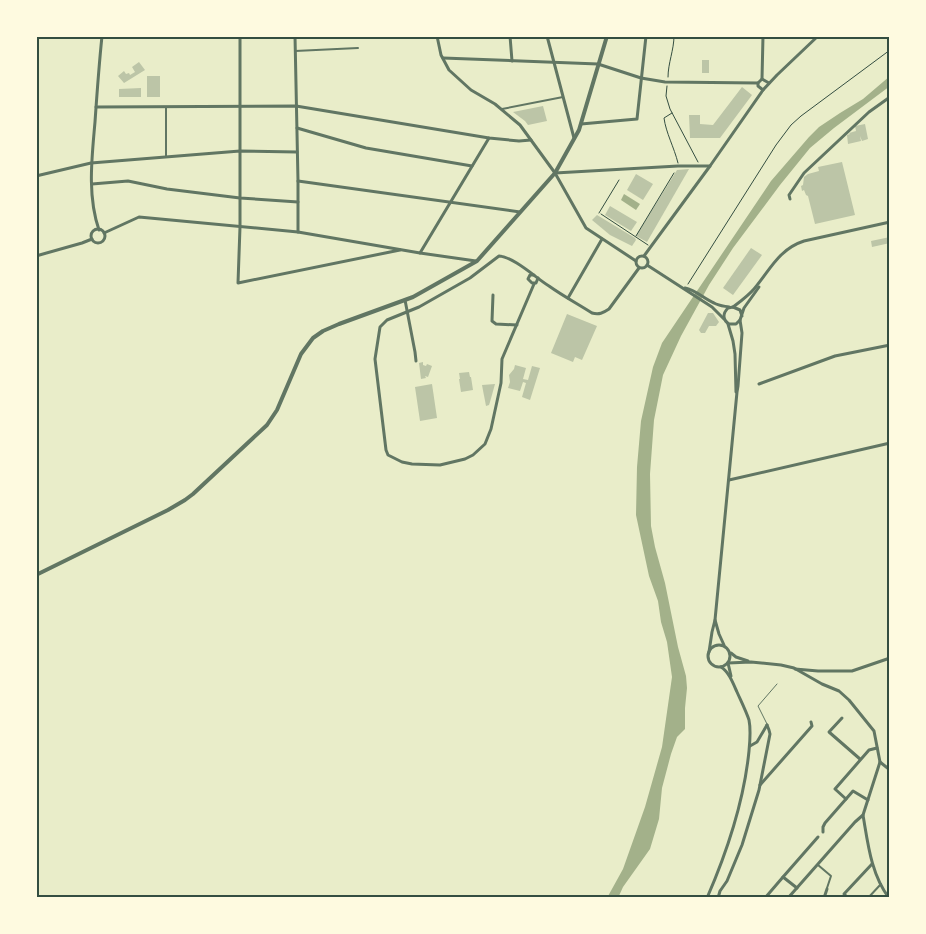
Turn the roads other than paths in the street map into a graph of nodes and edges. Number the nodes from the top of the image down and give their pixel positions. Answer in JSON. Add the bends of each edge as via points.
{"nodes":[{"id":1,"x":102,"y":36,"type":"edge"},
{"id":2,"x":240,"y":36,"type":"edge"},
{"id":3,"x":295,"y":36,"type":"edge"},
{"id":4,"x":437,"y":36,"type":"edge"},
{"id":5,"x":510,"y":36,"type":"edge"},
{"id":6,"x":547,"y":36,"type":"edge"},
{"id":7,"x":607,"y":36,"type":"edge"},
{"id":8,"x":646,"y":36,"type":"edge"},
{"id":9,"x":763,"y":36,"type":"edge"},
{"id":10,"x":818,"y":36,"type":"edge"},
{"id":11,"x":358,"y":48,"type":"dead end"},
{"id":12,"x":295,"y":51,"type":"junction"},
{"id":13,"x":443,"y":58,"type":"junction"},
{"id":14,"x":512,"y":61,"type":"junction"},
{"id":15,"x":554,"y":62,"type":"junction"},
{"id":16,"x":598,"y":64,"type":"junction"},
{"id":17,"x":641,"y":78,"type":"junction"},
{"id":18,"x":762,"y":79,"type":"junction"},
{"id":19,"x":758,"y":83,"type":"junction"},
{"id":20,"x":769,"y":83,"type":"junction"},
{"id":21,"x":763,"y":90,"type":"junction"},
{"id":22,"x":890,"y":97,"type":"edge"},
{"id":23,"x":564,"y":98,"type":"junction"},
{"id":24,"x":166,"y":106,"type":"junction"},
{"id":25,"x":240,"y":106,"type":"junction"},
{"id":26,"x":296,"y":106,"type":"junction"},
{"id":27,"x":96,"y":107,"type":"junction"},
{"id":28,"x":501,"y":109,"type":"junction"},
{"id":29,"x":581,"y":124,"type":"junction"},
{"id":30,"x":297,"y":128,"type":"junction"},
{"id":31,"x":489,"y":138,"type":"junction"},
{"id":32,"x":574,"y":139,"type":"junction"},
{"id":33,"x":531,"y":140,"type":"junction"},
{"id":34,"x":240,"y":151,"type":"junction"},
{"id":35,"x":297,"y":152,"type":"junction"},
{"id":36,"x":166,"y":157,"type":"junction"},
{"id":37,"x":92,"y":162,"type":"junction"},
{"id":38,"x":472,"y":166,"type":"junction"},
{"id":39,"x":710,"y":166,"type":"junction"},
{"id":40,"x":554,"y":173,"type":"junction"},
{"id":41,"x":36,"y":176,"type":"edge"},
{"id":42,"x":298,"y":181,"type":"junction"},
{"id":43,"x":92,"y":184,"type":"junction"},
{"id":44,"x":240,"y":198,"type":"junction"},
{"id":45,"x":790,"y":199,"type":"dead end"},
{"id":46,"x":298,"y":202,"type":"junction"},
{"id":47,"x":451,"y":203,"type":"junction"},
{"id":48,"x":520,"y":212,"type":"junction"},
{"id":49,"x":890,"y":222,"type":"edge"},
{"id":50,"x":240,"y":227,"type":"junction"},
{"id":51,"x":99,"y":230,"type":"junction"},
{"id":52,"x":298,"y":232,"type":"junction"},
{"id":53,"x":104,"y":233,"type":"junction"},
{"id":54,"x":92,"y":238,"type":"junction"},
{"id":55,"x":602,"y":238,"type":"junction"},
{"id":56,"x":400,"y":250,"type":"junction"},
{"id":57,"x":420,"y":254,"type":"junction"},
{"id":58,"x":36,"y":256,"type":"edge"},
{"id":59,"x":644,"y":256,"type":"junction"},
{"id":60,"x":477,"y":261,"type":"junction"},
{"id":61,"x":636,"y":261,"type":"junction"},
{"id":62,"x":648,"y":266,"type":"junction"},
{"id":63,"x":639,"y":268,"type":"junction"},
{"id":64,"x":536,"y":276,"type":"junction"},
{"id":65,"x":761,"y":281,"type":"junction"},
{"id":66,"x":535,"y":284,"type":"junction"},
{"id":67,"x":547,"y":285,"type":"junction"},
{"id":68,"x":493,"y":295,"type":"dead end"},
{"id":69,"x":568,"y":298,"type":"junction"},
{"id":70,"x":405,"y":300,"type":"junction"},
{"id":71,"x":713,"y":305,"type":"junction"},
{"id":72,"x":732,"y":307,"type":"junction"},
{"id":73,"x":408,"y":311,"type":"junction"},
{"id":74,"x":742,"y":316,"type":"junction"},
{"id":75,"x":740,"y":320,"type":"junction"},
{"id":76,"x":726,"y":321,"type":"junction"},
{"id":77,"x":517,"y":325,"type":"junction"},
{"id":78,"x":742,"y":336,"type":"junction"},
{"id":79,"x":732,"y":337,"type":"junction"},
{"id":80,"x":890,"y":346,"type":"edge"},
{"id":81,"x":416,"y":361,"type":"dead end"},
{"id":82,"x":759,"y":384,"type":"dead end"},
{"id":83,"x":736,"y":392,"type":"junction"},
{"id":84,"x":890,"y":443,"type":"edge"},
{"id":85,"x":729,"y":480,"type":"junction"},
{"id":86,"x":36,"y":575,"type":"edge"},
{"id":87,"x":715,"y":620,"type":"junction"},
{"id":88,"x":725,"y":646,"type":"junction"},
{"id":89,"x":709,"y":652,"type":"junction"},
{"id":90,"x":730,"y":652,"type":"junction"},
{"id":91,"x":890,"y":658,"type":"edge"},
{"id":92,"x":751,"y":662,"type":"junction"},
{"id":93,"x":728,"y":663,"type":"junction"},
{"id":94,"x":720,"y":667,"type":"junction"},
{"id":95,"x":794,"y":668,"type":"junction"},
{"id":96,"x":731,"y":680,"type":"junction"},
{"id":97,"x":778,"y":684,"type":"dead end"},
{"id":98,"x":842,"y":718,"type":"dead end"},
{"id":99,"x":811,"y":722,"type":"dead end"},
{"id":100,"x":767,"y":725,"type":"junction"},
{"id":101,"x":749,"y":746,"type":"junction"},
{"id":102,"x":877,"y":748,"type":"junction"},
{"id":103,"x":890,"y":748,"type":"edge"},
{"id":104,"x":890,"y":753,"type":"edge"},
{"id":105,"x":860,"y":760,"type":"junction"},
{"id":106,"x":880,"y":762,"type":"junction"},
{"id":107,"x":890,"y":770,"type":"edge"},
{"id":108,"x":760,"y":785,"type":"junction"},
{"id":109,"x":846,"y":799,"type":"junction"},
{"id":110,"x":868,"y":800,"type":"junction"},
{"id":111,"x":863,"y":815,"type":"junction"},
{"id":112,"x":823,"y":832,"type":"dead end"},
{"id":113,"x":818,"y":837,"type":"dead end"},
{"id":114,"x":873,"y":863,"type":"junction"},
{"id":115,"x":818,"y":864,"type":"junction"},
{"id":116,"x":783,"y":876,"type":"junction"},
{"id":117,"x":881,"y":884,"type":"junction"},
{"id":118,"x":712,"y":887,"type":"junction"},
{"id":119,"x":797,"y":888,"type":"junction"},
{"id":120,"x":827,"y":889,"type":"joint"},
{"id":121,"x":720,"y":891,"type":"junction"},
{"id":122,"x":889,"y":894,"type":"edge"},
{"id":123,"x":707,"y":898,"type":"edge"},
{"id":124,"x":718,"y":898,"type":"edge"},
{"id":125,"x":765,"y":898,"type":"edge"},
{"id":126,"x":788,"y":898,"type":"edge"},
{"id":127,"x":824,"y":898,"type":"edge"},
{"id":128,"x":848,"y":898,"type":"edge"},
{"id":129,"x":868,"y":898,"type":"edge"}],
"edges":[{"from":1,"to":27,"type":"street"},
{"from":2,"to":25,"type":"street"},
{"from":3,"to":12,"type":"street"},
{"from":4,"to":13,"type":"street"},
{"from":5,"to":14,"type":"street"},
{"from":6,"to":15,"type":"street"},
{"from":7,"to":16,"type":"street"},
{"from":8,"to":17,"type":"street"},
{"from":9,"to":18,"type":"street"},
{"from":10,"to":20,"type":"street"},
{"from":11,"to":12,"type":"street"},
{"from":12,"to":26,"type":"street"},
{"from":13,"to":14,"type":"street"},
{"from":13,"to":28,"type":"street","via":[[456,78]]},
{"from":14,"to":15,"type":"street"},
{"from":15,"to":16,"type":"street"},
{"from":15,"to":23,"type":"street"},
{"from":16,"to":17,"type":"street"},
{"from":16,"to":29,"type":"street"},
{"from":17,"to":19,"type":"street","via":[[667,82]]},
{"from":17,"to":29,"type":"street","via":[[637,119]]},
{"from":18,"to":19,"type":"street"},
{"from":18,"to":20,"type":"street"},
{"from":19,"to":21,"type":"street"},
{"from":20,"to":21,"type":"street"},
{"from":21,"to":39,"type":"street"},
{"from":22,"to":45,"type":"street","via":[[869,112],[804,173],[788,195]]},
{"from":23,"to":28,"type":"street"},
{"from":23,"to":32,"type":"street"},
{"from":24,"to":25,"type":"street"},
{"from":24,"to":27,"type":"street"},
{"from":24,"to":36,"type":"street"},
{"from":25,"to":26,"type":"street"},
{"from":25,"to":34,"type":"street"},
{"from":26,"to":30,"type":"street"},
{"from":26,"to":31,"type":"street"},
{"from":27,"to":37,"type":"street"},
{"from":28,"to":33,"type":"street","via":[[520,125]]},
{"from":29,"to":32,"type":"street"},
{"from":30,"to":35,"type":"street"},
{"from":30,"to":38,"type":"street","via":[[366,148]]},
{"from":31,"to":33,"type":"street"},
{"from":31,"to":38,"type":"street"},
{"from":32,"to":40,"type":"street"},
{"from":33,"to":40,"type":"street"},
{"from":34,"to":35,"type":"street"},
{"from":34,"to":36,"type":"street"},
{"from":34,"to":44,"type":"street"},
{"from":35,"to":42,"type":"street"},
{"from":36,"to":37,"type":"street"},
{"from":37,"to":41,"type":"street"},
{"from":37,"to":43,"type":"street"},
{"from":38,"to":47,"type":"street"},
{"from":39,"to":40,"type":"street"},
{"from":39,"to":59,"type":"street"},
{"from":40,"to":48,"type":"street"},
{"from":40,"to":55,"type":"street","via":[[586,228]]},
{"from":42,"to":46,"type":"street"},
{"from":42,"to":47,"type":"street"},
{"from":43,"to":44,"type":"street","via":[[128,181],[157,188]]},
{"from":43,"to":51,"type":"street"},
{"from":44,"to":46,"type":"street"},
{"from":44,"to":50,"type":"street"},
{"from":46,"to":52,"type":"street"},
{"from":47,"to":48,"type":"street"},
{"from":47,"to":57,"type":"street"},
{"from":48,"to":60,"type":"street"},
{"from":49,"to":65,"type":"street","via":[[796,244],[783,253]]},
{"from":50,"to":52,"type":"street"},
{"from":50,"to":53,"type":"street","via":[[139,217]]},
{"from":50,"to":56,"type":"street","via":[[238,283]]},
{"from":51,"to":53,"type":"street"},
{"from":51,"to":54,"type":"street","via":[[93,232]]},
{"from":52,"to":56,"type":"street"},
{"from":53,"to":54,"type":"street","via":[[101,242],[94,242]]},
{"from":54,"to":58,"type":"street"},
{"from":55,"to":61,"type":"street"},
{"from":55,"to":69,"type":"street"},
{"from":56,"to":57,"type":"street"},
{"from":57,"to":60,"type":"street"},
{"from":59,"to":61,"type":"street"},
{"from":59,"to":62,"type":"street"},
{"from":60,"to":70,"type":"street"},
{"from":61,"to":63,"type":"street"},
{"from":62,"to":63,"type":"street"},
{"from":62,"to":71,"type":"street"},
{"from":63,"to":69,"type":"street","via":[[604,313],[592,313]]},
{"from":64,"to":66,"type":"street"},
{"from":64,"to":66,"type":"street","via":[[530,275],[528,279]]},
{"from":64,"to":67,"type":"street"},
{"from":64,"to":73,"type":"street","via":[[499,256],[470,278]]},
{"from":65,"to":72,"type":"street"},
{"from":65,"to":74,"type":"street"},
{"from":66,"to":67,"type":"street"},
{"from":66,"to":77,"type":"street"},
{"from":67,"to":69,"type":"street"},
{"from":68,"to":77,"type":"street","via":[[492,321]]},
{"from":70,"to":73,"type":"street"},
{"from":70,"to":86,"type":"street","via":[[339,324],[309,342],[267,425],[185,500]]},
{"from":71,"to":72,"type":"street"},
{"from":71,"to":76,"type":"street"},
{"from":72,"to":74,"type":"street","via":[[739,309]]},
{"from":72,"to":76,"type":"street","via":[[725,312]]},
{"from":73,"to":77,"type":"street","via":[[387,320],[380,327],[375,359],[386,450],[388,455],[412,464],[440,465],[465,459],[485,444],[501,383],[502,359]]},
{"from":73,"to":81,"type":"street"},
{"from":74,"to":75,"type":"street"},
{"from":75,"to":76,"type":"street","via":[[736,324]]},
{"from":75,"to":78,"type":"street"},
{"from":76,"to":79,"type":"street"},
{"from":78,"to":79,"type":"street","via":[[736,341]]},
{"from":78,"to":83,"type":"street"},
{"from":79,"to":83,"type":"street"},
{"from":80,"to":82,"type":"street","via":[[835,356]]},
{"from":83,"to":85,"type":"street"},
{"from":84,"to":85,"type":"street"},
{"from":85,"to":87,"type":"street"},
{"from":87,"to":88,"type":"street"},
{"from":87,"to":89,"type":"street"},
{"from":88,"to":89,"type":"street","via":[[716,645]]},
{"from":88,"to":90,"type":"street"},
{"from":89,"to":94,"type":"street","via":[[710,662]]},
{"from":90,"to":92,"type":"street"},
{"from":90,"to":93,"type":"street"},
{"from":91,"to":95,"type":"street","via":[[852,671]]},
{"from":92,"to":93,"type":"street"},
{"from":92,"to":95,"type":"street"},
{"from":93,"to":94,"type":"street"},
{"from":93,"to":96,"type":"street"},
{"from":94,"to":96,"type":"street"},
{"from":95,"to":102,"type":"street","via":[[849,700],[874,732]]},
{"from":96,"to":101,"type":"street","via":[[749,721]]},
{"from":97,"to":100,"type":"lane","via":[[758,706]]},
{"from":98,"to":105,"type":"street","via":[[829,732]]},
{"from":99,"to":108,"type":"street","via":[[812,726]]},
{"from":100,"to":101,"type":"street","via":[[756,742]]},
{"from":100,"to":108,"type":"street","via":[[770,734]]},
{"from":101,"to":118,"type":"street","via":[[740,799]]},
{"from":102,"to":105,"type":"street","via":[[869,750]]},
{"from":102,"to":106,"type":"street"},
{"from":103,"to":104,"type":"lane"},
{"from":105,"to":109,"type":"street","via":[[835,789]]},
{"from":106,"to":107,"type":"street"},
{"from":106,"to":110,"type":"street"},
{"from":108,"to":121,"type":"street","via":[[742,845]]},
{"from":109,"to":110,"type":"street","via":[[853,791]]},
{"from":109,"to":112,"type":"street","via":[[825,823]]},
{"from":110,"to":111,"type":"street"},
{"from":111,"to":114,"type":"street"},
{"from":111,"to":115,"type":"street"},
{"from":113,"to":116,"type":"street"},
{"from":114,"to":117,"type":"street"},
{"from":114,"to":128,"type":"street","via":[[844,894]]},
{"from":115,"to":119,"type":"street"},
{"from":115,"to":120,"type":"street","via":[[831,876]]},
{"from":116,"to":119,"type":"street"},
{"from":116,"to":125,"type":"street"},
{"from":117,"to":122,"type":"street"},
{"from":117,"to":129,"type":"street"},
{"from":118,"to":121,"type":"street"},
{"from":118,"to":123,"type":"street"},
{"from":119,"to":126,"type":"street"},
{"from":120,"to":127,"type":"street"},
{"from":121,"to":124,"type":"street"}]}
